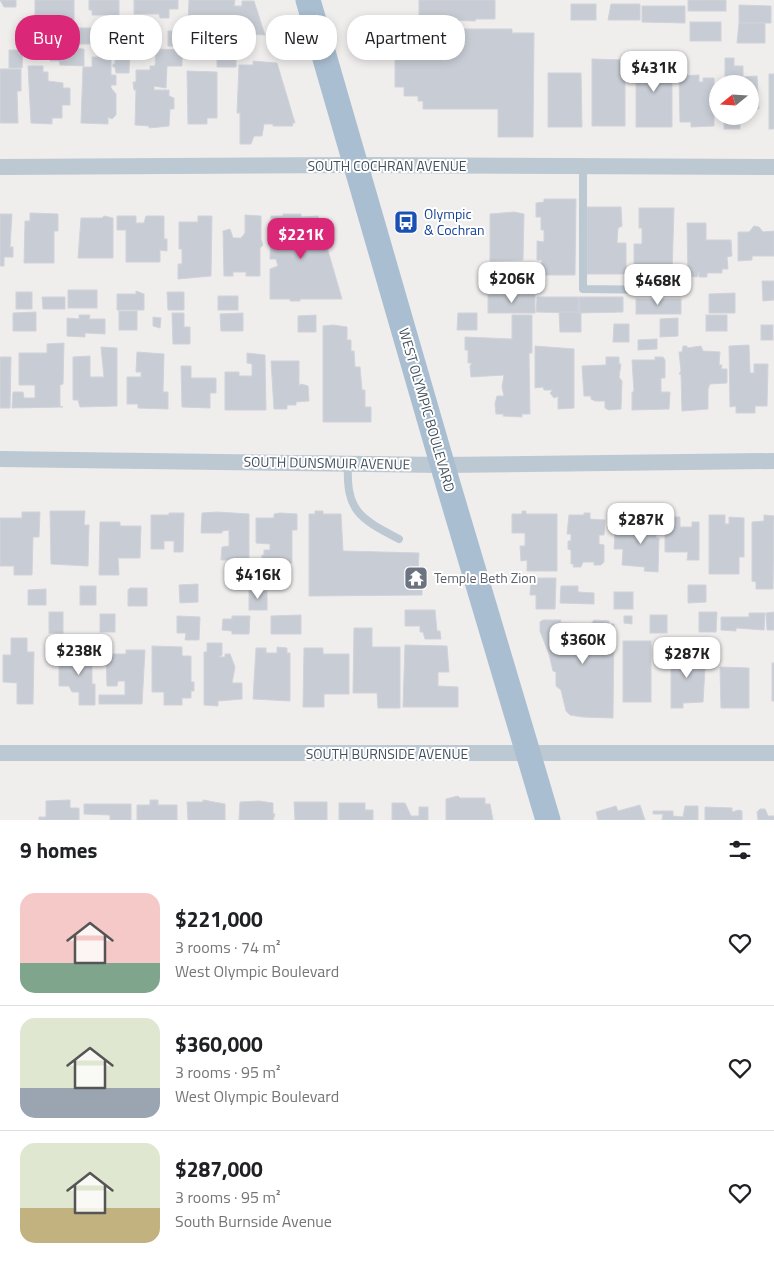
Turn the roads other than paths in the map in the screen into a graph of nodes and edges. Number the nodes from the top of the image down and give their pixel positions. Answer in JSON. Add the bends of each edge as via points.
{"nodes":[{"id":1,"x":308,"y":0,"type":"edge"},
{"id":2,"x":356,"y":165,"type":"junction"},
{"id":3,"x":583,"y":166,"type":"junction"},
{"id":4,"x":0,"y":167,"type":"edge"},
{"id":5,"x":774,"y":167,"type":"edge"},
{"id":6,"x":669,"y":290,"type":"dead end"},
{"id":7,"x":0,"y":459,"type":"edge"},
{"id":8,"x":774,"y":461,"type":"edge"},
{"id":9,"x":348,"y":464,"type":"junction"},
{"id":10,"x":442,"y":465,"type":"junction"},
{"id":11,"x":399,"y":539,"type":"dead end"},
{"id":12,"x":0,"y":753,"type":"edge"},
{"id":13,"x":774,"y":753,"type":"edge"},
{"id":14,"x":529,"y":754,"type":"junction"},
{"id":15,"x":548,"y":820,"type":"edge"}],
"edges":[{"from":1,"to":2,"type":"main road","name":"WEST OLYMPIC BOULEVARD"},
{"from":2,"to":3,"type":"street","name":"SOUTH COCHRAN AVENUE"},
{"from":2,"to":4,"type":"street","name":"SOUTH COCHRAN AVENUE"},
{"from":2,"to":10,"type":"main road","name":"WEST OLYMPIC BOULEVARD"},
{"from":3,"to":5,"type":"street","name":"SOUTH COCHRAN AVENUE"},
{"from":3,"to":6,"type":"lane","via":[[583,289]]},
{"from":7,"to":9,"type":"street","name":"SOUTH DUNSMUIR AVENUE"},
{"from":8,"to":10,"type":"street","name":"SOUTH DUNSMUIR AVENUE"},
{"from":9,"to":10,"type":"street","name":"SOUTH DUNSMUIR AVENUE"},
{"from":9,"to":11,"type":"lane","via":[[347,486],[352,503],[366,522]]},
{"from":10,"to":14,"type":"main road","name":"WEST OLYMPIC BOULEVARD"},
{"from":12,"to":14,"type":"street","name":"SOUTH BURNSIDE AVENUE"},
{"from":13,"to":14,"type":"street","name":"SOUTH BURNSIDE AVENUE"},
{"from":14,"to":15,"type":"main road","name":"WEST OLYMPIC BOULEVARD"}]}
